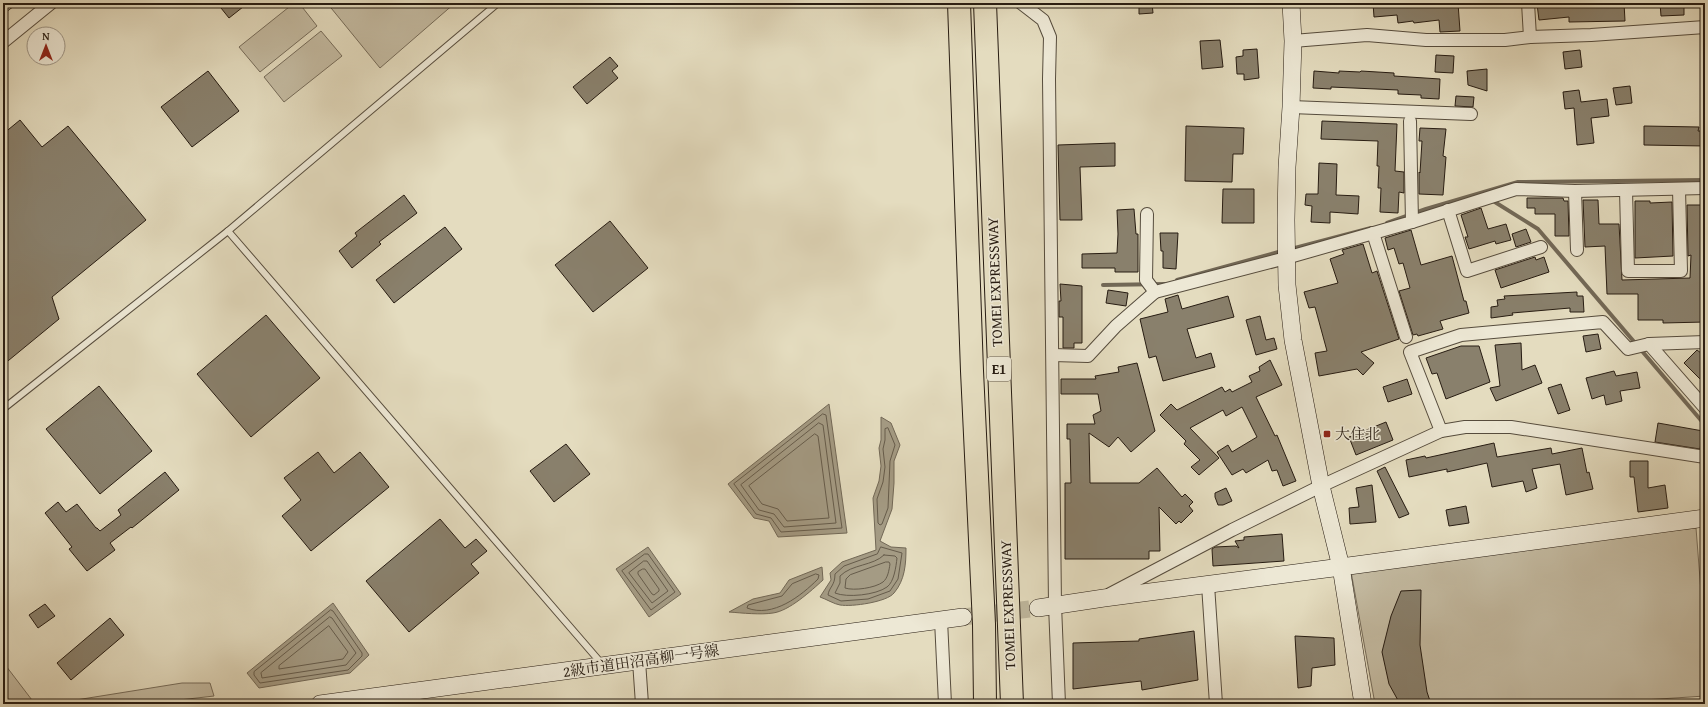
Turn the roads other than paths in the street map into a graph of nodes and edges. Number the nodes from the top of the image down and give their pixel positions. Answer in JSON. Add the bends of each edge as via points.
{"nodes":[{"id":1,"x":51,"y":3,"type":"edge"},
{"id":2,"x":498,"y":3,"type":"edge"},
{"id":3,"x":959,"y":3,"type":"edge"},
{"id":4,"x":985,"y":3,"type":"edge"},
{"id":5,"x":1021,"y":3,"type":"edge"},
{"id":6,"x":1291,"y":3,"type":"edge"},
{"id":7,"x":1528,"y":3,"type":"edge"},
{"id":8,"x":1705,"y":27,"type":"edge"},
{"id":9,"x":1530,"y":37,"type":"junction"},
{"id":10,"x":1293,"y":41,"type":"junction"},
{"id":11,"x":3,"y":42,"type":"edge"},
{"id":12,"x":1291,"y":107,"type":"junction"},
{"id":13,"x":1472,"y":114,"type":"dead end"},
{"id":14,"x":1410,"y":121,"type":"dead end"},
{"id":15,"x":1705,"y":188,"type":"edge"},
{"id":16,"x":1679,"y":189,"type":"junction"},
{"id":17,"x":1626,"y":190,"type":"junction"},
{"id":18,"x":1575,"y":191,"type":"junction"},
{"id":19,"x":1448,"y":210,"type":"junction"},
{"id":20,"x":1147,"y":214,"type":"dead end"},
{"id":21,"x":1412,"y":222,"type":"junction"},
{"id":22,"x":228,"y":231,"type":"junction"},
{"id":23,"x":1373,"y":233,"type":"junction"},
{"id":24,"x":1541,"y":247,"type":"dead end"},
{"id":25,"x":1578,"y":250,"type":"dead end"},
{"id":26,"x":1286,"y":258,"type":"junction"},
{"id":27,"x":1155,"y":292,"type":"junction"},
{"id":28,"x":1406,"y":337,"type":"dead end"},
{"id":29,"x":1705,"y":342,"type":"edge"},
{"id":30,"x":1647,"y":345,"type":"junction"},
{"id":31,"x":1053,"y":355,"type":"junction"},
{"id":32,"x":1705,"y":408,"type":"edge"},
{"id":33,"x":3,"y":409,"type":"edge"},
{"id":34,"x":1441,"y":431,"type":"junction"},
{"id":35,"x":1705,"y":457,"type":"edge"},
{"id":36,"x":1321,"y":486,"type":"junction"},
{"id":37,"x":1705,"y":518,"type":"edge"},
{"id":38,"x":1341,"y":568,"type":"junction"},
{"id":39,"x":1208,"y":585,"type":"junction"},
{"id":40,"x":1112,"y":597,"type":"junction"},
{"id":41,"x":1055,"y":605,"type":"junction"},
{"id":42,"x":1038,"y":608,"type":"tunnel mouth"},
{"id":43,"x":963,"y":617,"type":"tunnel mouth"},
{"id":44,"x":941,"y":620,"type":"junction"},
{"id":45,"x":639,"y":661,"type":"junction"},
{"id":46,"x":604,"y":666,"type":"junction"},
{"id":47,"x":320,"y":704,"type":"edge"},
{"id":48,"x":642,"y":704,"type":"edge"},
{"id":49,"x":945,"y":704,"type":"edge"},
{"id":50,"x":986,"y":704,"type":"edge"},
{"id":51,"x":1012,"y":704,"type":"edge"},
{"id":52,"x":1058,"y":704,"type":"edge"},
{"id":53,"x":1216,"y":704,"type":"edge"},
{"id":54,"x":1363,"y":704,"type":"edge"}],
"edges":[{"from":1,"to":11,"type":"street"},
{"from":2,"to":22,"type":"lane"},
{"from":3,"to":50,"type":"highway","name":"TOMEI EXPRESSWAY","number":"E1"},
{"from":4,"to":51,"type":"highway","name":"TOMEI EXPRESSWAY","number":"E1"},
{"from":5,"to":31,"type":"street","via":[[1043,20],[1050,37]]},
{"from":6,"to":10,"type":"street"},
{"from":7,"to":9,"type":"street"},
{"from":8,"to":9,"type":"street"},
{"from":9,"to":10,"type":"street","via":[[1505,40],[1426,40],[1367,35]]},
{"from":10,"to":12,"type":"street"},
{"from":12,"to":13,"type":"street"},
{"from":12,"to":26,"type":"street","via":[[1287,167]]},
{"from":14,"to":21,"type":"street"},
{"from":15,"to":16,"type":"street"},
{"from":16,"to":17,"type":"street"},
{"from":16,"to":17,"type":"street","via":[[1681,271],[1628,271]]},
{"from":17,"to":18,"type":"street"},
{"from":18,"to":19,"type":"street","via":[[1516,189]]},
{"from":18,"to":25,"type":"street"},
{"from":19,"to":21,"type":"street"},
{"from":19,"to":24,"type":"street","via":[[1467,271]]},
{"from":20,"to":27,"type":"street","via":[[1146,280]]},
{"from":21,"to":23,"type":"street"},
{"from":22,"to":33,"type":"lane"},
{"from":22,"to":46,"type":"lane"},
{"from":23,"to":26,"type":"street"},
{"from":23,"to":28,"type":"street"},
{"from":26,"to":27,"type":"street"},
{"from":26,"to":36,"type":"street","via":[[1294,340]]},
{"from":27,"to":31,"type":"street","via":[[1116,326],[1088,356]]},
{"from":29,"to":30,"type":"street"},
{"from":30,"to":32,"type":"street"},
{"from":30,"to":34,"type":"street","via":[[1628,349],[1603,322],[1461,335],[1410,352]]},
{"from":31,"to":41,"type":"street"},
{"from":34,"to":35,"type":"street","via":[[1465,427],[1511,427]]},
{"from":34,"to":36,"type":"street"},
{"from":36,"to":38,"type":"street"},
{"from":36,"to":40,"type":"street","via":[[1232,530]]},
{"from":37,"to":38,"type":"street"},
{"from":38,"to":39,"type":"street"},
{"from":38,"to":54,"type":"street"},
{"from":39,"to":40,"type":"street"},
{"from":39,"to":53,"type":"street"},
{"from":40,"to":41,"type":"street"},
{"from":41,"to":42,"type":"street"},
{"from":41,"to":52,"type":"street"},
{"from":43,"to":44,"type":"street","name":"2級市道田沼高柳一号線"},
{"from":44,"to":45,"type":"street","name":"2級市道田沼高柳一号線"},
{"from":44,"to":49,"type":"street"},
{"from":45,"to":46,"type":"street","name":"2級市道田沼高柳一号線"},
{"from":45,"to":48,"type":"street"},
{"from":46,"to":47,"type":"street","name":"2級市道田沼高柳一号線"}]}
